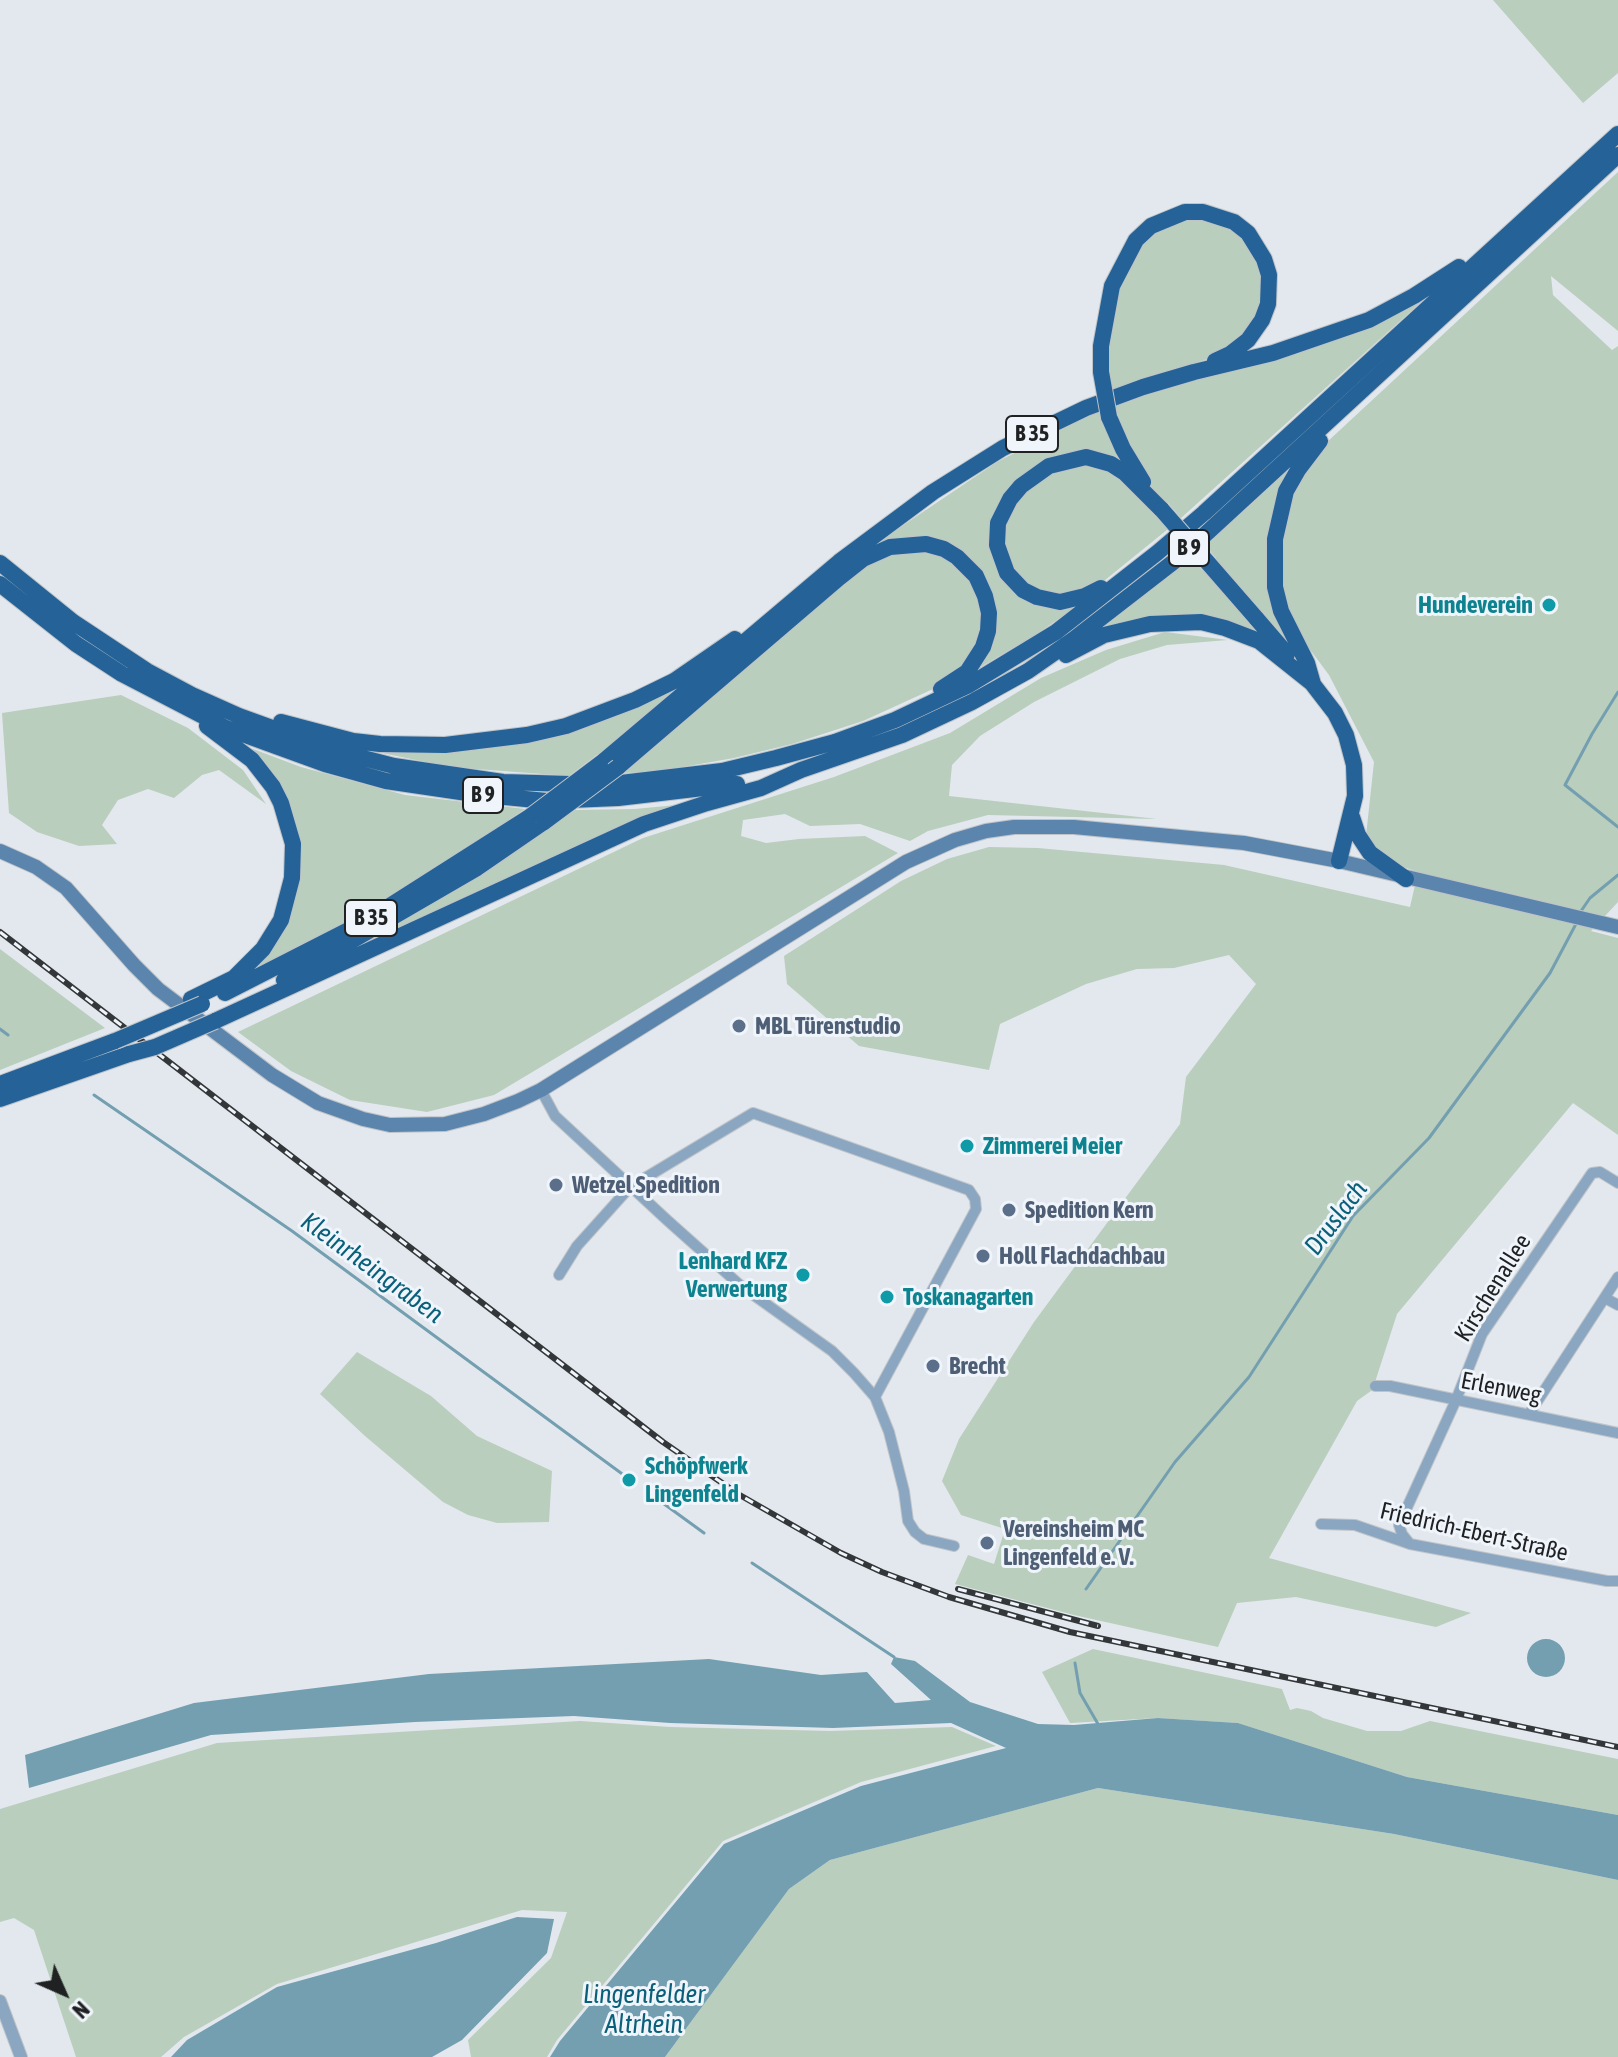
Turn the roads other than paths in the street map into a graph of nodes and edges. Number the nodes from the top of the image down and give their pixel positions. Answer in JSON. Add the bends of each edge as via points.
{"nodes":[{"id":1,"x":1618,"y":134,"type":"edge"},
{"id":2,"x":1618,"y":155,"type":"edge"},
{"id":3,"x":1569,"y":178,"type":"junction"},
{"id":4,"x":1194,"y":372,"type":"junction"},
{"id":5,"x":1339,"y":412,"type":"junction"},
{"id":6,"x":1162,"y":510,"type":"junction"},
{"id":7,"x":1157,"y":553,"type":"junction"},
{"id":8,"x":0,"y":563,"type":"edge"},
{"id":9,"x":0,"y":584,"type":"edge"},
{"id":10,"x":784,"y":608,"type":"junction"},
{"id":11,"x":1028,"y":671,"type":"junction"},
{"id":12,"x":1313,"y":684,"type":"junction"},
{"id":13,"x":177,"y":704,"type":"junction"},
{"id":14,"x":239,"y":716,"type":"junction"},
{"id":15,"x":895,"y":720,"type":"junction"},
{"id":16,"x":801,"y":770,"type":"junction"},
{"id":17,"x":1352,"y":815,"type":"junction"},
{"id":18,"x":538,"y":819,"type":"junction"},
{"id":19,"x":0,"y":851,"type":"edge"},
{"id":20,"x":1339,"y":861,"type":"junction"},
{"id":21,"x":1406,"y":879,"type":"junction"},
{"id":22,"x":1618,"y":927,"type":"edge"},
{"id":23,"x":205,"y":1010,"type":"junction"},
{"id":24,"x":0,"y":1084,"type":"edge"},
{"id":25,"x":541,"y":1090,"type":"junction"},
{"id":26,"x":0,"y":1099,"type":"edge"},
{"id":27,"x":1618,"y":1183,"type":"edge"},
{"id":28,"x":630,"y":1187,"type":"junction"},
{"id":29,"x":559,"y":1275,"type":"dead end"},
{"id":30,"x":1618,"y":1277,"type":"edge"},
{"id":31,"x":1605,"y":1298,"type":"junction"},
{"id":32,"x":1618,"y":1305,"type":"edge"},
{"id":33,"x":1375,"y":1386,"type":"dead end"},
{"id":34,"x":875,"y":1397,"type":"junction"},
{"id":35,"x":1456,"y":1400,"type":"junction"},
{"id":36,"x":1529,"y":1414,"type":"junction"},
{"id":37,"x":1618,"y":1433,"type":"edge"},
{"id":38,"x":1321,"y":1524,"type":"dead end"},
{"id":39,"x":1410,"y":1544,"type":"junction"},
{"id":40,"x":954,"y":1546,"type":"dead end"},
{"id":41,"x":1618,"y":1581,"type":"edge"},
{"id":42,"x":0,"y":2001,"type":"edge"},
{"id":43,"x":21,"y":2057,"type":"edge"}],
"edges":[{"from":1,"to":3,"type":"highway","number":"B 9"},
{"from":2,"to":5,"type":"highway","number":"B 9"},
{"from":3,"to":4,"type":"highway","via":[[1473,256],[1394,308],[1328,336]]},
{"from":3,"to":7,"type":"highway","number":"B 9"},
{"from":4,"to":6,"type":"highway","bridge":true,"via":[[1248,340],[1268,304],[1269,275],[1248,233],[1234,222],[1203,212],[1185,212],[1151,226],[1136,240],[1112,286],[1101,346],[1109,417]]},
{"from":4,"to":10,"type":"highway","number":"B 35","via":[[1086,408],[1003,448],[933,492]]},
{"from":5,"to":11,"type":"highway","number":"B 9","via":[[1149,583]]},
{"from":5,"to":12,"type":"highway","via":[[1286,491],[1275,539],[1281,611]]},
{"from":6,"to":7,"type":"highway","via":[[1125,473],[1086,457],[1049,466],[1021,486],[998,523],[997,545],[1007,573],[1023,590],[1060,602],[1103,587],[1132,564]]},
{"from":6,"to":12,"type":"highway","bridge":true},
{"from":7,"to":15,"type":"highway","number":"B 9","via":[[1056,632],[969,685]]},
{"from":8,"to":14,"type":"highway","number":"B 9","via":[[73,622],[147,671]]},
{"from":9,"to":13,"type":"highway","number":"B 9","via":[[76,644]]},
{"from":10,"to":14,"type":"highway","via":[[674,681],[566,726],[527,735],[445,745],[380,744],[258,715]]},
{"from":10,"to":18,"type":"highway","number":"B 35","bridge":true},
{"from":11,"to":12,"type":"highway","via":[[1104,635],[1150,624],[1201,622],[1259,641]]},
{"from":11,"to":16,"type":"highway","number":"B 9","via":[[938,720]]},
{"from":12,"to":17,"type":"highway","via":[[1335,713],[1349,745],[1355,778]]},
{"from":13,"to":16,"type":"highway","number":"B 9","via":[[325,764],[386,781],[474,794],[546,801],[618,798],[717,788]]},
{"from":13,"to":23,"type":"highway","via":[[252,760],[281,803],[293,844],[292,878],[281,920],[263,949]]},
{"from":14,"to":15,"type":"highway","number":"B 9","via":[[394,766],[558,785],[722,771],[835,742]]},
{"from":15,"to":18,"type":"highway","bridge":true,"via":[[967,672],[988,631],[989,613],[976,576],[957,557],[926,544],[890,547],[863,559],[618,767]]},
{"from":16,"to":23,"type":"highway","via":[[761,788],[644,824]]},
{"from":17,"to":20,"type":"highway"},
{"from":17,"to":21,"type":"highway","via":[[1370,853]]},
{"from":18,"to":23,"type":"highway","number":"B 35"},
{"from":19,"to":25,"type":"main road","via":[[60,883],[158,989],[318,1103],[390,1125],[445,1124]]},
{"from":20,"to":21,"type":"main road"},
{"from":20,"to":25,"type":"main road","via":[[1244,843],[1074,827],[1014,827],[965,837],[906,862]]},
{"from":21,"to":22,"type":"main road"},
{"from":23,"to":24,"type":"highway","number":"B 35","bridge":true},
{"from":23,"to":26,"type":"highway","bridge":true,"via":[[129,1054]]},
{"from":25,"to":28,"type":"street","via":[[555,1116]]},
{"from":27,"to":35,"type":"street","name":"Kirschenallee","via":[[1592,1173],[1482,1334]]},
{"from":28,"to":29,"type":"street","via":[[577,1246]]},
{"from":28,"to":34,"type":"street","via":[[756,1298],[832,1351]]},
{"from":28,"to":34,"type":"street","via":[[753,1113],[969,1190],[976,1209]]},
{"from":30,"to":31,"type":"street"},
{"from":31,"to":32,"type":"street"},
{"from":31,"to":36,"type":"street"},
{"from":33,"to":35,"type":"street","name":"Erlenweg"},
{"from":34,"to":40,"type":"street","via":[[889,1432],[908,1521],[924,1539]]},
{"from":35,"to":36,"type":"street","name":"Erlenweg"},
{"from":35,"to":39,"type":"street","name":"Kirschenallee","via":[[1399,1525]]},
{"from":36,"to":37,"type":"street","name":"Erlenweg"},
{"from":38,"to":39,"type":"street","name":"Friedrich-Ebert-Straße","via":[[1355,1525]]},
{"from":39,"to":41,"type":"street","name":"Friedrich-Ebert-Straße"},
{"from":42,"to":43,"type":"street"}]}
